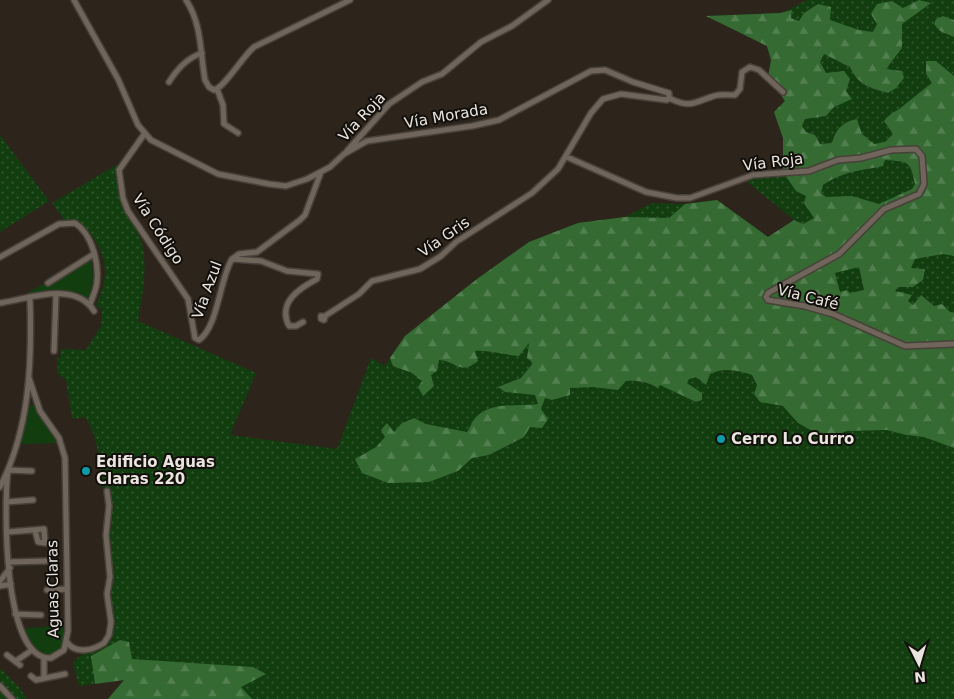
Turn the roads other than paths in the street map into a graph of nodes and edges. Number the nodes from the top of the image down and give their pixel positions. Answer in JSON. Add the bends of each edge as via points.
{"nodes":[{"id":1,"x":74,"y":0,"type":"edge"},
{"id":2,"x":186,"y":0,"type":"edge"},
{"id":3,"x":350,"y":0,"type":"edge"},
{"id":4,"x":548,"y":0,"type":"edge"},
{"id":5,"x":202,"y":53,"type":"junction"},
{"id":6,"x":169,"y":82,"type":"dead end"},
{"id":7,"x":217,"y":89,"type":"junction"},
{"id":8,"x":783,"y":92,"type":"dead end"},
{"id":9,"x":669,"y":98,"type":"junction"},
{"id":10,"x":145,"y":133,"type":"junction"},
{"id":11,"x":238,"y":133,"type":"dead end"},
{"id":12,"x":344,"y":154,"type":"junction"},
{"id":13,"x":566,"y":157,"type":"junction"},
{"id":14,"x":321,"y":172,"type":"junction"},
{"id":15,"x":94,"y":254,"type":"junction"},
{"id":16,"x":839,"y":254,"type":"joint"},
{"id":17,"x":0,"y":257,"type":"edge"},
{"id":18,"x":232,"y":259,"type":"junction"},
{"id":19,"x":48,"y":283,"type":"dead end"},
{"id":20,"x":56,"y":294,"type":"junction"},
{"id":21,"x":30,"y":298,"type":"junction"},
{"id":22,"x":0,"y":303,"type":"edge"},
{"id":23,"x":90,"y":304,"type":"junction"},
{"id":24,"x":94,"y":311,"type":"dead end"},
{"id":25,"x":325,"y":316,"type":"dead end"},
{"id":26,"x":303,"y":322,"type":"dead end"},
{"id":27,"x":198,"y":340,"type":"joint"},
{"id":28,"x":954,"y":344,"type":"edge"},
{"id":29,"x":54,"y":351,"type":"dead end"},
{"id":30,"x":29,"y":378,"type":"junction"},
{"id":31,"x":26,"y":405,"type":"junction"},
{"id":32,"x":37,"y":405,"type":"junction"},
{"id":33,"x":8,"y":470,"type":"junction"},
{"id":34,"x":32,"y":471,"type":"dead end"},
{"id":35,"x":2,"y":486,"type":"edge"},
{"id":36,"x":107,"y":491,"type":"dead end"},
{"id":37,"x":33,"y":500,"type":"dead end"},
{"id":38,"x":4,"y":504,"type":"edge"},
{"id":39,"x":35,"y":530,"type":"dead end"},
{"id":40,"x":8,"y":532,"type":"junction"},
{"id":41,"x":46,"y":560,"type":"dead end"},
{"id":42,"x":10,"y":565,"type":"junction"},
{"id":43,"x":0,"y":581,"type":"edge"},
{"id":44,"x":11,"y":584,"type":"junction"},
{"id":45,"x":0,"y":586,"type":"edge"},
{"id":46,"x":67,"y":589,"type":"junction"},
{"id":47,"x":47,"y":590,"type":"dead end"},
{"id":48,"x":15,"y":614,"type":"junction"},
{"id":49,"x":41,"y":615,"type":"dead end"},
{"id":50,"x":67,"y":642,"type":"junction"},
{"id":51,"x":32,"y":650,"type":"junction"},
{"id":52,"x":7,"y":655,"type":"dead end"},
{"id":53,"x":44,"y":658,"type":"junction"},
{"id":54,"x":65,"y":674,"type":"dead end"},
{"id":55,"x":31,"y":676,"type":"dead end"},
{"id":56,"x":44,"y":678,"type":"junction"},
{"id":57,"x":0,"y":686,"type":"edge"},
{"id":58,"x":12,"y":699,"type":"edge"}],
"edges":[{"from":1,"to":10,"type":"street"},
{"from":2,"to":5,"type":"street","via":[[195,14]]},
{"from":3,"to":7,"type":"street","via":[[254,47]]},
{"from":4,"to":12,"type":"street","name":"Vía Roja","via":[[512,26],[481,42],[442,74],[422,82],[389,104]]},
{"from":5,"to":6,"type":"street","via":[[184,63]]},
{"from":5,"to":7,"type":"street","via":[[205,80],[209,87]]},
{"from":7,"to":11,"type":"street","via":[[223,105],[224,124]]},
{"from":8,"to":9,"type":"street","name":"Vía Morada","via":[[759,70],[750,67],[742,72],[740,89],[734,95],[715,96],[691,104],[681,104]]},
{"from":9,"to":12,"type":"street","name":"Vía Morada","via":[[669,92],[664,90],[598,70],[569,81],[499,120],[367,142]]},
{"from":9,"to":13,"type":"street","via":[[621,94],[604,99],[591,113]]},
{"from":10,"to":14,"type":"street","name":"Vía Morada","via":[[154,142],[209,170],[248,181],[286,186]]},
{"from":10,"to":27,"type":"street","name":"Vía Código","via":[[119,170],[122,198],[188,299]]},
{"from":12,"to":14,"type":"street","name":"Vía Morada"},
{"from":13,"to":16,"type":"street","name":"Vía Roja","via":[[646,192],[677,198],[702,195],[753,175],[810,171],[838,160],[910,147],[919,151],[924,184],[919,194],[884,209]]},
{"from":13,"to":25,"type":"street","name":"Vía Gris","via":[[553,175],[532,194],[456,242],[441,256],[416,271],[372,281],[360,294]]},
{"from":14,"to":18,"type":"street","name":"Vía Azul","via":[[305,215],[300,220],[257,252],[239,254]]},
{"from":15,"to":17,"type":"street","via":[[80,226],[67,222]]},
{"from":15,"to":19,"type":"street"},
{"from":15,"to":23,"type":"street","via":[[97,283]]},
{"from":16,"to":28,"type":"street","name":"Vía Café","via":[[768,293],[767,299],[833,314],[905,346]]},
{"from":18,"to":26,"type":"street","via":[[260,261],[287,271],[318,274],[317,279],[298,289],[288,303],[290,326]]},
{"from":18,"to":27,"type":"street","name":"Vía Azul","via":[[216,309]]},
{"from":20,"to":21,"type":"street"},
{"from":20,"to":23,"type":"street"},
{"from":20,"to":29,"type":"street"},
{"from":21,"to":22,"type":"street"},
{"from":21,"to":30,"type":"street"},
{"from":23,"to":24,"type":"street"},
{"from":30,"to":31,"type":"street"},
{"from":30,"to":32,"type":"street","name":"Aguas Claras"},
{"from":31,"to":32,"type":"street"},
{"from":31,"to":33,"type":"street","via":[[19,440]]},
{"from":32,"to":46,"type":"street","name":"Aguas Claras","via":[[59,438],[64,452]]},
{"from":33,"to":34,"type":"street"},
{"from":33,"to":35,"type":"street"},
{"from":35,"to":38,"type":"street","name":"Aguas Claras"},
{"from":36,"to":50,"type":"street","via":[[106,536],[110,577],[107,594],[111,628],[104,642],[88,650],[77,650]]},
{"from":37,"to":38,"type":"street"},
{"from":38,"to":40,"type":"street","name":"Aguas Claras"},
{"from":39,"to":40,"type":"street","name":"Aguas Claras"},
{"from":40,"to":42,"type":"street","name":"Aguas Claras"},
{"from":41,"to":42,"type":"street","name":"Aguas Claras"},
{"from":42,"to":43,"type":"street"},
{"from":42,"to":44,"type":"street","name":"Aguas Claras"},
{"from":44,"to":45,"type":"street"},
{"from":44,"to":48,"type":"street","name":"Aguas Claras"},
{"from":46,"to":47,"type":"street"},
{"from":46,"to":50,"type":"street","name":"Aguas Claras"},
{"from":48,"to":49,"type":"street"},
{"from":48,"to":51,"type":"street","name":"Aguas Claras"},
{"from":50,"to":53,"type":"street","name":"Aguas Claras","via":[[60,654]]},
{"from":51,"to":52,"type":"street","via":[[18,663]]},
{"from":51,"to":53,"type":"street","name":"Aguas Claras"},
{"from":53,"to":56,"type":"street"},
{"from":54,"to":56,"type":"street"},
{"from":55,"to":56,"type":"street","via":[[35,680]]},
{"from":57,"to":58,"type":"street"}]}
